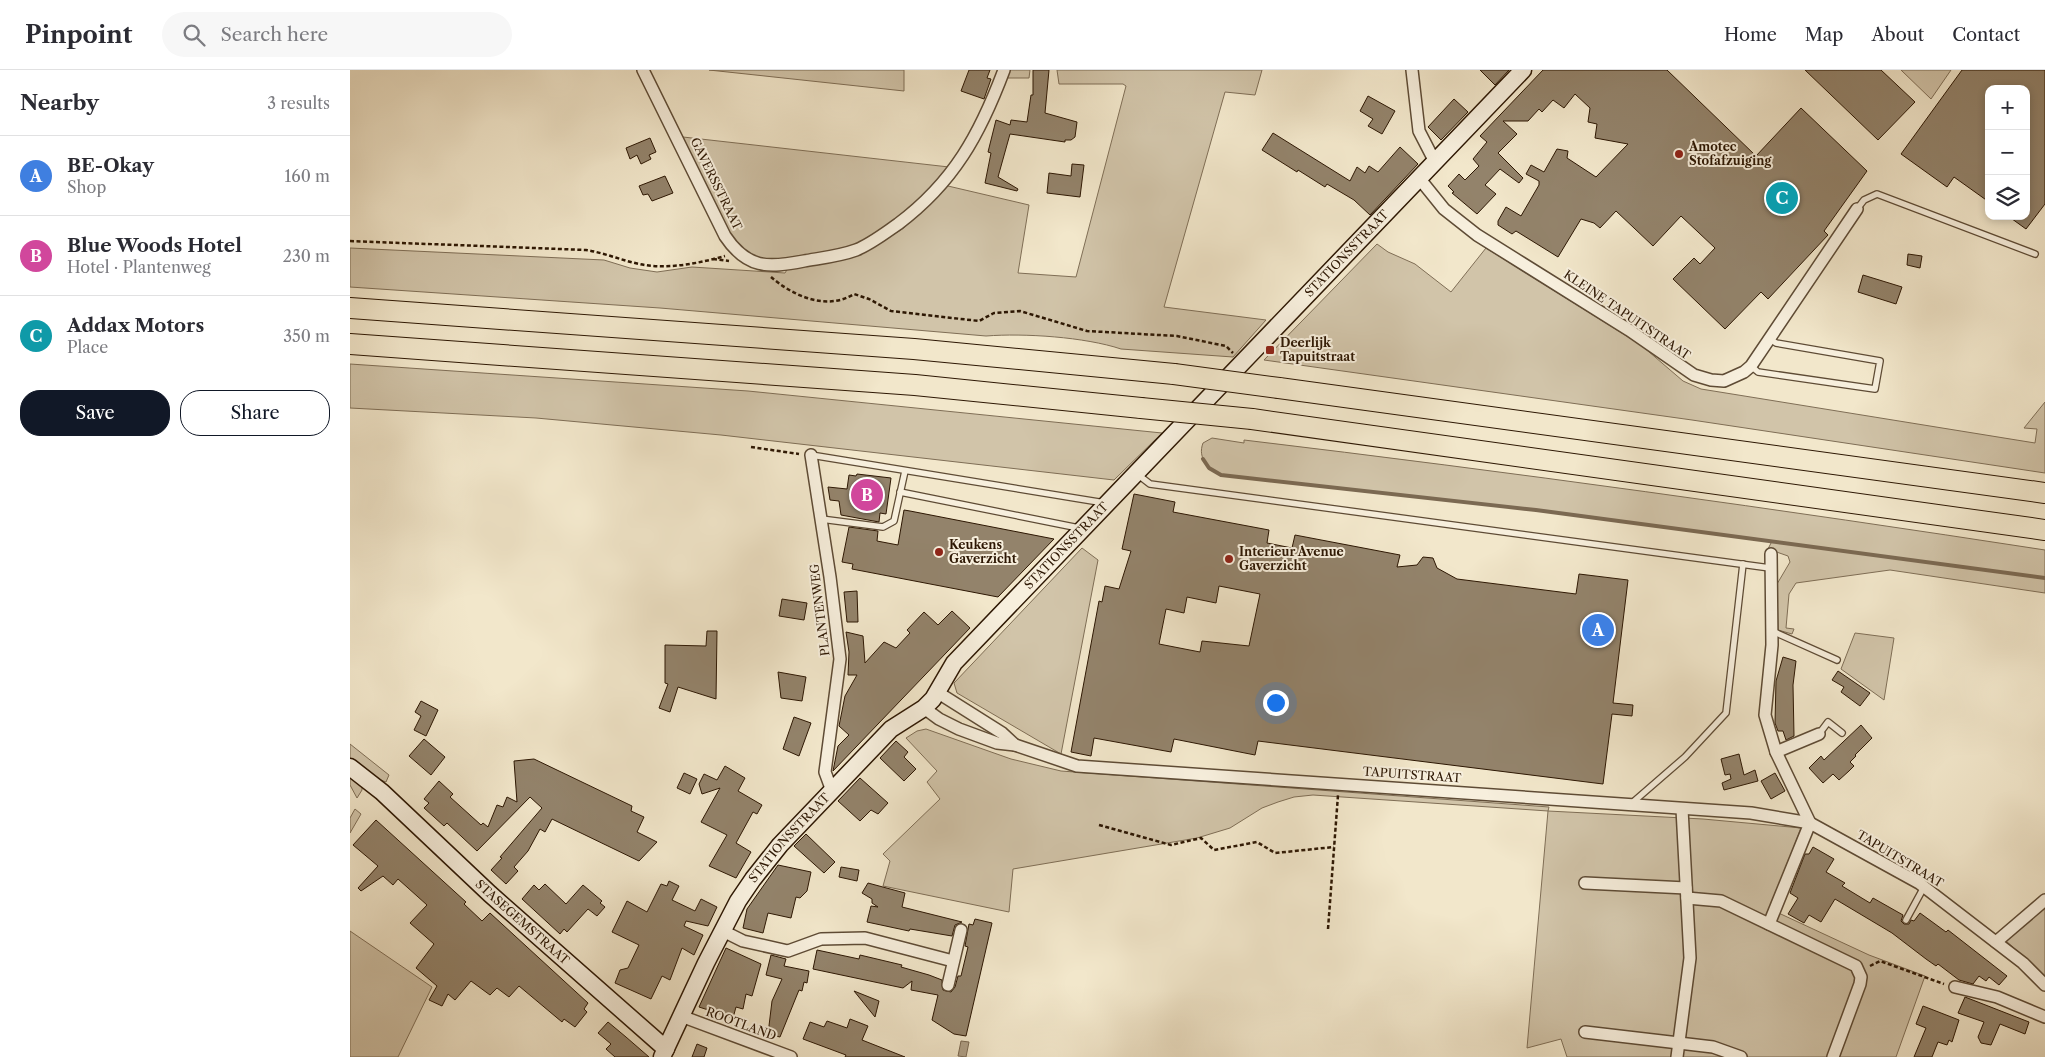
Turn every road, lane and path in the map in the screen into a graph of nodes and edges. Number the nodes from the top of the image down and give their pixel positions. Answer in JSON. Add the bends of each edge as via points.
{"nodes":[{"id":1,"x":643,"y":70,"type":"edge"},
{"id":2,"x":1004,"y":70,"type":"edge"},
{"id":3,"x":1412,"y":70,"type":"edge"},
{"id":4,"x":1523,"y":70,"type":"edge"},
{"id":5,"x":1435,"y":162,"type":"junction"},
{"id":6,"x":1419,"y":178,"type":"junction"},
{"id":7,"x":1857,"y":209,"type":"joint"},
{"id":8,"x":350,"y":241,"type":"edge"},
{"id":9,"x":2035,"y":254,"type":"dead end"},
{"id":10,"x":737,"y":257,"type":"junction"},
{"id":11,"x":713,"y":259,"type":"junction"},
{"id":12,"x":764,"y":272,"type":"dead end"},
{"id":13,"x":350,"y":308,"type":"edge"},
{"id":14,"x":1770,"y":339,"type":"junction"},
{"id":15,"x":350,"y":344,"type":"edge"},
{"id":16,"x":1241,"y":364,"type":"junction"},
{"id":17,"x":1751,"y":366,"type":"junction"},
{"id":18,"x":751,"y":447,"type":"dead end"},
{"id":19,"x":811,"y":455,"type":"junction"},
{"id":20,"x":904,"y":471,"type":"junction"},
{"id":21,"x":1136,"y":473,"type":"junction"},
{"id":22,"x":900,"y":492,"type":"junction"},
{"id":23,"x":2045,"y":493,"type":"edge"},
{"id":24,"x":1107,"y":504,"type":"junction"},
{"id":25,"x":821,"y":519,"type":"junction"},
{"id":26,"x":1083,"y":529,"type":"junction"},
{"id":27,"x":2045,"y":530,"type":"edge"},
{"id":28,"x":1771,"y":554,"type":"dead end"},
{"id":29,"x":1743,"y":564,"type":"junction"},
{"id":30,"x":1770,"y":568,"type":"junction"},
{"id":31,"x":1772,"y":632,"type":"junction"},
{"id":32,"x":1838,"y":660,"type":"dead end"},
{"id":33,"x":937,"y":692,"type":"junction"},
{"id":34,"x":924,"y":708,"type":"junction"},
{"id":35,"x":1842,"y":733,"type":"dead end"},
{"id":36,"x":1819,"y":734,"type":"joint"},
{"id":37,"x":1015,"y":745,"type":"junction"},
{"id":38,"x":1776,"y":752,"type":"junction"},
{"id":39,"x":350,"y":767,"type":"edge"},
{"id":40,"x":1338,"y":783,"type":"junction"},
{"id":41,"x":832,"y":792,"type":"junction"},
{"id":42,"x":1631,"y":804,"type":"junction"},
{"id":43,"x":1682,"y":809,"type":"junction"},
{"id":44,"x":1810,"y":823,"type":"junction"},
{"id":45,"x":1098,"y":825,"type":"dead end"},
{"id":46,"x":1334,"y":847,"type":"junction"},
{"id":47,"x":1585,"y":883,"type":"dead end"},
{"id":48,"x":1924,"y":887,"type":"junction"},
{"id":49,"x":1687,"y":893,"type":"junction"},
{"id":50,"x":2045,"y":900,"type":"edge"},
{"id":51,"x":1906,"y":920,"type":"dead end"},
{"id":52,"x":1769,"y":924,"type":"junction"},
{"id":53,"x":1328,"y":929,"type":"dead end"},
{"id":54,"x":961,"y":930,"type":"dead end"},
{"id":55,"x":723,"y":931,"type":"junction"},
{"id":56,"x":1996,"y":942,"type":"junction"},
{"id":57,"x":953,"y":962,"type":"junction"},
{"id":58,"x":1860,"y":971,"type":"junction"},
{"id":59,"x":948,"y":985,"type":"dead end"},
{"id":60,"x":2045,"y":985,"type":"edge"},
{"id":61,"x":1955,"y":987,"type":"joint"},
{"id":62,"x":681,"y":1016,"type":"junction"},
{"id":63,"x":2045,"y":1017,"type":"edge"},
{"id":64,"x":1585,"y":1032,"type":"dead end"},
{"id":65,"x":1679,"y":1042,"type":"junction"},
{"id":66,"x":664,"y":1053,"type":"edge"},
{"id":67,"x":791,"y":1057,"type":"edge"},
{"id":68,"x":1677,"y":1057,"type":"edge"},
{"id":69,"x":1741,"y":1057,"type":"edge"},
{"id":70,"x":1833,"y":1057,"type":"edge"}],
"edges":[{"from":1,"to":10,"type":"street","name":"GAVERSSTRAAT"},
{"from":2,"to":10,"type":"street","name":"GAVERSSTRAAT","via":[[973,141],[948,179],[882,236],[855,250],[777,266]]},
{"from":3,"to":5,"type":"street","via":[[1419,131]]},
{"from":4,"to":5,"type":"street","name":"STATIONSSTRAAT"},
{"from":5,"to":6,"type":"street","name":"STATIONSSTRAAT"},
{"from":6,"to":16,"type":"street","name":"STATIONSSTRAAT"},
{"from":6,"to":17,"type":"street","name":"KLEINE TAPUITSTRAAT","via":[[1444,209],[1478,235],[1629,330],[1686,371],[1724,381]]},
{"from":7,"to":9,"type":"lane","via":[[1864,200],[1877,194]]},
{"from":7,"to":14,"type":"street","name":"KLEINE TAPUITSTRAAT"},
{"from":8,"to":11,"type":"path","via":[[586,250],[664,266]]},
{"from":10,"to":11,"type":"path"},
{"from":10,"to":11,"type":"path"},
{"from":12,"to":16,"type":"path","via":[[812,300],[842,301],[854,294],[891,311],[979,321],[994,312],[1020,311],[1087,331],[1176,336],[1226,346]]},
{"from":13,"to":23,"type":"highway","bridge":true,"via":[[914,350],[1174,374]]},
{"from":14,"to":17,"type":"street","name":"KLEINE TAPUITSTRAAT"},
{"from":14,"to":17,"type":"lane","via":[[1776,343],[1880,361],[1875,390],[1758,372]]},
{"from":15,"to":27,"type":"highway","bridge":true,"via":[[915,385],[1252,418]]},
{"from":16,"to":21,"type":"street","name":"STATIONSSTRAAT"},
{"from":18,"to":19,"type":"path"},
{"from":19,"to":20,"type":"lane"},
{"from":19,"to":25,"type":"street","name":"PLANTENWEG"},
{"from":20,"to":22,"type":"lane"},
{"from":20,"to":24,"type":"lane"},
{"from":21,"to":24,"type":"street","name":"STATIONSSTRAAT"},
{"from":21,"to":29,"type":"lane","via":[[1150,484]]},
{"from":22,"to":25,"type":"lane","via":[[894,521],[883,527]]},
{"from":22,"to":26,"type":"lane"},
{"from":24,"to":26,"type":"street","name":"STATIONSSTRAAT"},
{"from":25,"to":41,"type":"street","name":"PLANTENWEG","via":[[840,659],[825,772]]},
{"from":26,"to":33,"type":"street","name":"STATIONSSTRAAT","via":[[954,663]]},
{"from":28,"to":30,"type":"street"},
{"from":29,"to":30,"type":"lane"},
{"from":29,"to":42,"type":"lane","via":[[1726,713],[1685,757]]},
{"from":30,"to":31,"type":"street"},
{"from":31,"to":32,"type":"lane"},
{"from":31,"to":38,"type":"street","via":[[1765,715]]},
{"from":33,"to":34,"type":"street","name":"STATIONSSTRAAT"},
{"from":33,"to":37,"type":"street","name":"TAPUITSTRAAT","via":[[1002,733]]},
{"from":34,"to":37,"type":"street","name":"TAPUITSTRAAT","via":[[958,729],[997,743]]},
{"from":34,"to":41,"type":"street","name":"STATIONSSTRAAT","via":[[891,729]]},
{"from":35,"to":36,"type":"lane","via":[[1828,722]]},
{"from":36,"to":38,"type":"street"},
{"from":37,"to":40,"type":"street","name":"TAPUITSTRAAT","via":[[1077,766]]},
{"from":38,"to":44,"type":"street"},
{"from":39,"to":66,"type":"street","name":"STASEGEMSTRAAT","via":[[382,792]]},
{"from":40,"to":42,"type":"street","name":"TAPUITSTRAAT"},
{"from":40,"to":46,"type":"path"},
{"from":41,"to":55,"type":"street","name":"STATIONSSTRAAT","via":[[767,861],[738,901]]},
{"from":42,"to":43,"type":"street","name":"TAPUITSTRAAT"},
{"from":43,"to":44,"type":"street","name":"TAPUITSTRAAT","via":[[1752,813]]},
{"from":43,"to":49,"type":"street"},
{"from":44,"to":48,"type":"street","name":"TAPUITSTRAAT"},
{"from":44,"to":52,"type":"street"},
{"from":45,"to":46,"type":"path","via":[[1171,845],[1201,838],[1214,850],[1257,842],[1275,854]]},
{"from":46,"to":53,"type":"path"},
{"from":47,"to":49,"type":"street"},
{"from":48,"to":51,"type":"lane"},
{"from":48,"to":56,"type":"street","name":"TAPUITSTRAAT"},
{"from":49,"to":52,"type":"street","via":[[1721,901]]},
{"from":49,"to":65,"type":"street","via":[[1690,958]]},
{"from":50,"to":56,"type":"street"},
{"from":52,"to":58,"type":"street","via":[[1851,962]]},
{"from":54,"to":57,"type":"street"},
{"from":55,"to":57,"type":"street","via":[[743,941],[788,951],[821,939],[865,938]]},
{"from":55,"to":62,"type":"street","name":"STATIONSSTRAAT"},
{"from":56,"to":60,"type":"street","name":"TAPUITSTRAAT"},
{"from":57,"to":59,"type":"street"},
{"from":58,"to":61,"type":"path","via":[[1880,961]]},
{"from":58,"to":70,"type":"street","via":[[1860,984]]},
{"from":61,"to":63,"type":"street","via":[[1997,997]]},
{"from":62,"to":66,"type":"street","name":"STATIONSSTRAAT"},
{"from":62,"to":67,"type":"street","name":"ROOTLAND"},
{"from":64,"to":65,"type":"street"},
{"from":65,"to":68,"type":"street"},
{"from":65,"to":69,"type":"street","via":[[1713,1047]]}]}
